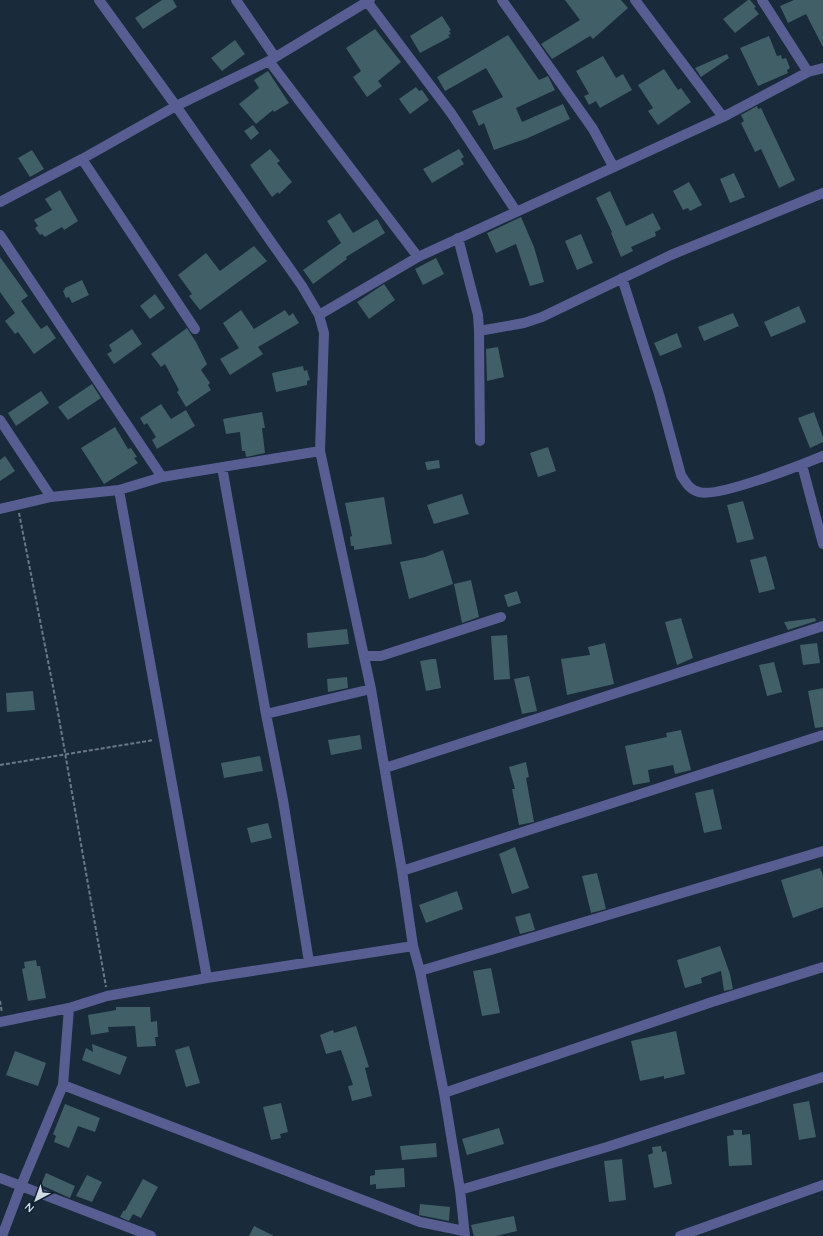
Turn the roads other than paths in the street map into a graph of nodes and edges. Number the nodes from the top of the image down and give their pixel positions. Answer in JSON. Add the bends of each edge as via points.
{"nodes":[{"id":1,"x":99,"y":0,"type":"edge"},
{"id":2,"x":236,"y":0,"type":"edge"},
{"id":3,"x":502,"y":0,"type":"edge"},
{"id":4,"x":635,"y":0,"type":"edge"},
{"id":5,"x":762,"y":0,"type":"edge"},
{"id":6,"x":368,"y":1,"type":"edge"},
{"id":7,"x":272,"y":59,"type":"junction"},
{"id":8,"x":823,"y":68,"type":"edge"},
{"id":9,"x":808,"y":72,"type":"junction"},
{"id":10,"x":176,"y":106,"type":"junction"},
{"id":11,"x":723,"y":117,"type":"junction"},
{"id":12,"x":82,"y":159,"type":"junction"},
{"id":13,"x":613,"y":166,"type":"junction"},
{"id":14,"x":823,"y":193,"type":"edge"},
{"id":15,"x":0,"y":202,"type":"edge"},
{"id":16,"x":516,"y":211,"type":"junction"},
{"id":17,"x":0,"y":235,"type":"edge"},
{"id":18,"x":458,"y":238,"type":"junction"},
{"id":19,"x":418,"y":257,"type":"junction"},
{"id":20,"x":622,"y":278,"type":"junction"},
{"id":21,"x":319,"y":315,"type":"junction"},
{"id":22,"x":195,"y":329,"type":"dead end"},
{"id":23,"x":479,"y":331,"type":"junction"},
{"id":24,"x":0,"y":420,"type":"edge"},
{"id":25,"x":480,"y":441,"type":"dead end"},
{"id":26,"x":320,"y":451,"type":"junction"},
{"id":27,"x":823,"y":456,"type":"edge"},
{"id":28,"x":802,"y":465,"type":"junction"},
{"id":29,"x":222,"y":467,"type":"junction"},
{"id":30,"x":162,"y":477,"type":"junction"},
{"id":31,"x":119,"y":490,"type":"junction"},
{"id":32,"x":51,"y":497,"type":"junction"},
{"id":33,"x":0,"y":509,"type":"edge"},
{"id":34,"x":823,"y":544,"type":"edge"},
{"id":35,"x":501,"y":617,"type":"dead end"},
{"id":36,"x":823,"y":626,"type":"edge"},
{"id":37,"x":364,"y":656,"type":"junction"},
{"id":38,"x":371,"y":689,"type":"junction"},
{"id":39,"x":266,"y":714,"type":"junction"},
{"id":40,"x":823,"y":735,"type":"edge"},
{"id":41,"x":385,"y":768,"type":"junction"},
{"id":42,"x":823,"y":851,"type":"edge"},
{"id":43,"x":402,"y":871,"type":"junction"},
{"id":44,"x":413,"y":946,"type":"junction"},
{"id":45,"x":309,"y":962,"type":"junction"},
{"id":46,"x":823,"y":967,"type":"edge"},
{"id":47,"x":420,"y":971,"type":"junction"},
{"id":48,"x":207,"y":978,"type":"junction"},
{"id":49,"x":69,"y":1008,"type":"junction"},
{"id":50,"x":0,"y":1022,"type":"edge"},
{"id":51,"x":823,"y":1077,"type":"edge"},
{"id":52,"x":63,"y":1085,"type":"junction"},
{"id":53,"x":444,"y":1093,"type":"junction"},
{"id":54,"x":0,"y":1178,"type":"edge"},
{"id":55,"x":823,"y":1185,"type":"edge"},
{"id":56,"x":20,"y":1186,"type":"junction"},
{"id":57,"x":460,"y":1190,"type":"junction"},
{"id":58,"x":464,"y":1233,"type":"edge"},
{"id":59,"x":2,"y":1236,"type":"edge"},
{"id":60,"x":151,"y":1236,"type":"edge"},
{"id":61,"x":680,"y":1236,"type":"edge"}],
"edges":[{"from":1,"to":10,"type":"street"},
{"from":2,"to":7,"type":"street"},
{"from":3,"to":13,"type":"street","via":[[593,128]]},
{"from":4,"to":11,"type":"street"},
{"from":5,"to":9,"type":"street"},
{"from":6,"to":7,"type":"street"},
{"from":6,"to":16,"type":"street","via":[[452,113]]},
{"from":7,"to":10,"type":"street"},
{"from":7,"to":19,"type":"street"},
{"from":8,"to":9,"type":"street"},
{"from":9,"to":11,"type":"street"},
{"from":10,"to":12,"type":"street"},
{"from":10,"to":21,"type":"street","via":[[302,286]]},
{"from":11,"to":13,"type":"street"},
{"from":12,"to":15,"type":"street"},
{"from":12,"to":22,"type":"street"},
{"from":13,"to":16,"type":"street"},
{"from":14,"to":20,"type":"street","via":[[671,255]]},
{"from":16,"to":18,"type":"street"},
{"from":17,"to":30,"type":"street"},
{"from":18,"to":19,"type":"street"},
{"from":18,"to":23,"type":"street","via":[[478,315]]},
{"from":19,"to":21,"type":"street"},
{"from":20,"to":23,"type":"street","via":[[542,317]]},
{"from":20,"to":28,"type":"street","via":[[686,484],[692,490],[704,493],[728,490]]},
{"from":21,"to":26,"type":"street","via":[[324,334]]},
{"from":23,"to":25,"type":"street"},
{"from":24,"to":32,"type":"street"},
{"from":26,"to":29,"type":"street"},
{"from":26,"to":37,"type":"street"},
{"from":27,"to":28,"type":"street"},
{"from":28,"to":34,"type":"street"},
{"from":29,"to":30,"type":"street"},
{"from":29,"to":39,"type":"street"},
{"from":30,"to":31,"type":"street"},
{"from":31,"to":32,"type":"street"},
{"from":31,"to":48,"type":"street"},
{"from":32,"to":33,"type":"street"},
{"from":35,"to":37,"type":"street","via":[[401,651],[382,656]]},
{"from":36,"to":41,"type":"street"},
{"from":37,"to":38,"type":"street"},
{"from":38,"to":39,"type":"street"},
{"from":38,"to":41,"type":"street"},
{"from":39,"to":45,"type":"street","via":[[283,800]]},
{"from":40,"to":43,"type":"street"},
{"from":41,"to":43,"type":"street"},
{"from":42,"to":47,"type":"street"},
{"from":43,"to":44,"type":"street"},
{"from":44,"to":45,"type":"street"},
{"from":44,"to":47,"type":"street"},
{"from":45,"to":48,"type":"street"},
{"from":46,"to":53,"type":"street"},
{"from":47,"to":53,"type":"street"},
{"from":48,"to":49,"type":"street","via":[[107,996]]},
{"from":49,"to":50,"type":"street"},
{"from":49,"to":52,"type":"street"},
{"from":51,"to":57,"type":"street","via":[[607,1147]]},
{"from":52,"to":56,"type":"street"},
{"from":52,"to":58,"type":"street","via":[[420,1222]]},
{"from":53,"to":57,"type":"street"},
{"from":54,"to":56,"type":"street"},
{"from":55,"to":61,"type":"street"},
{"from":56,"to":59,"type":"street"},
{"from":56,"to":60,"type":"street"},
{"from":57,"to":58,"type":"street"}]}
